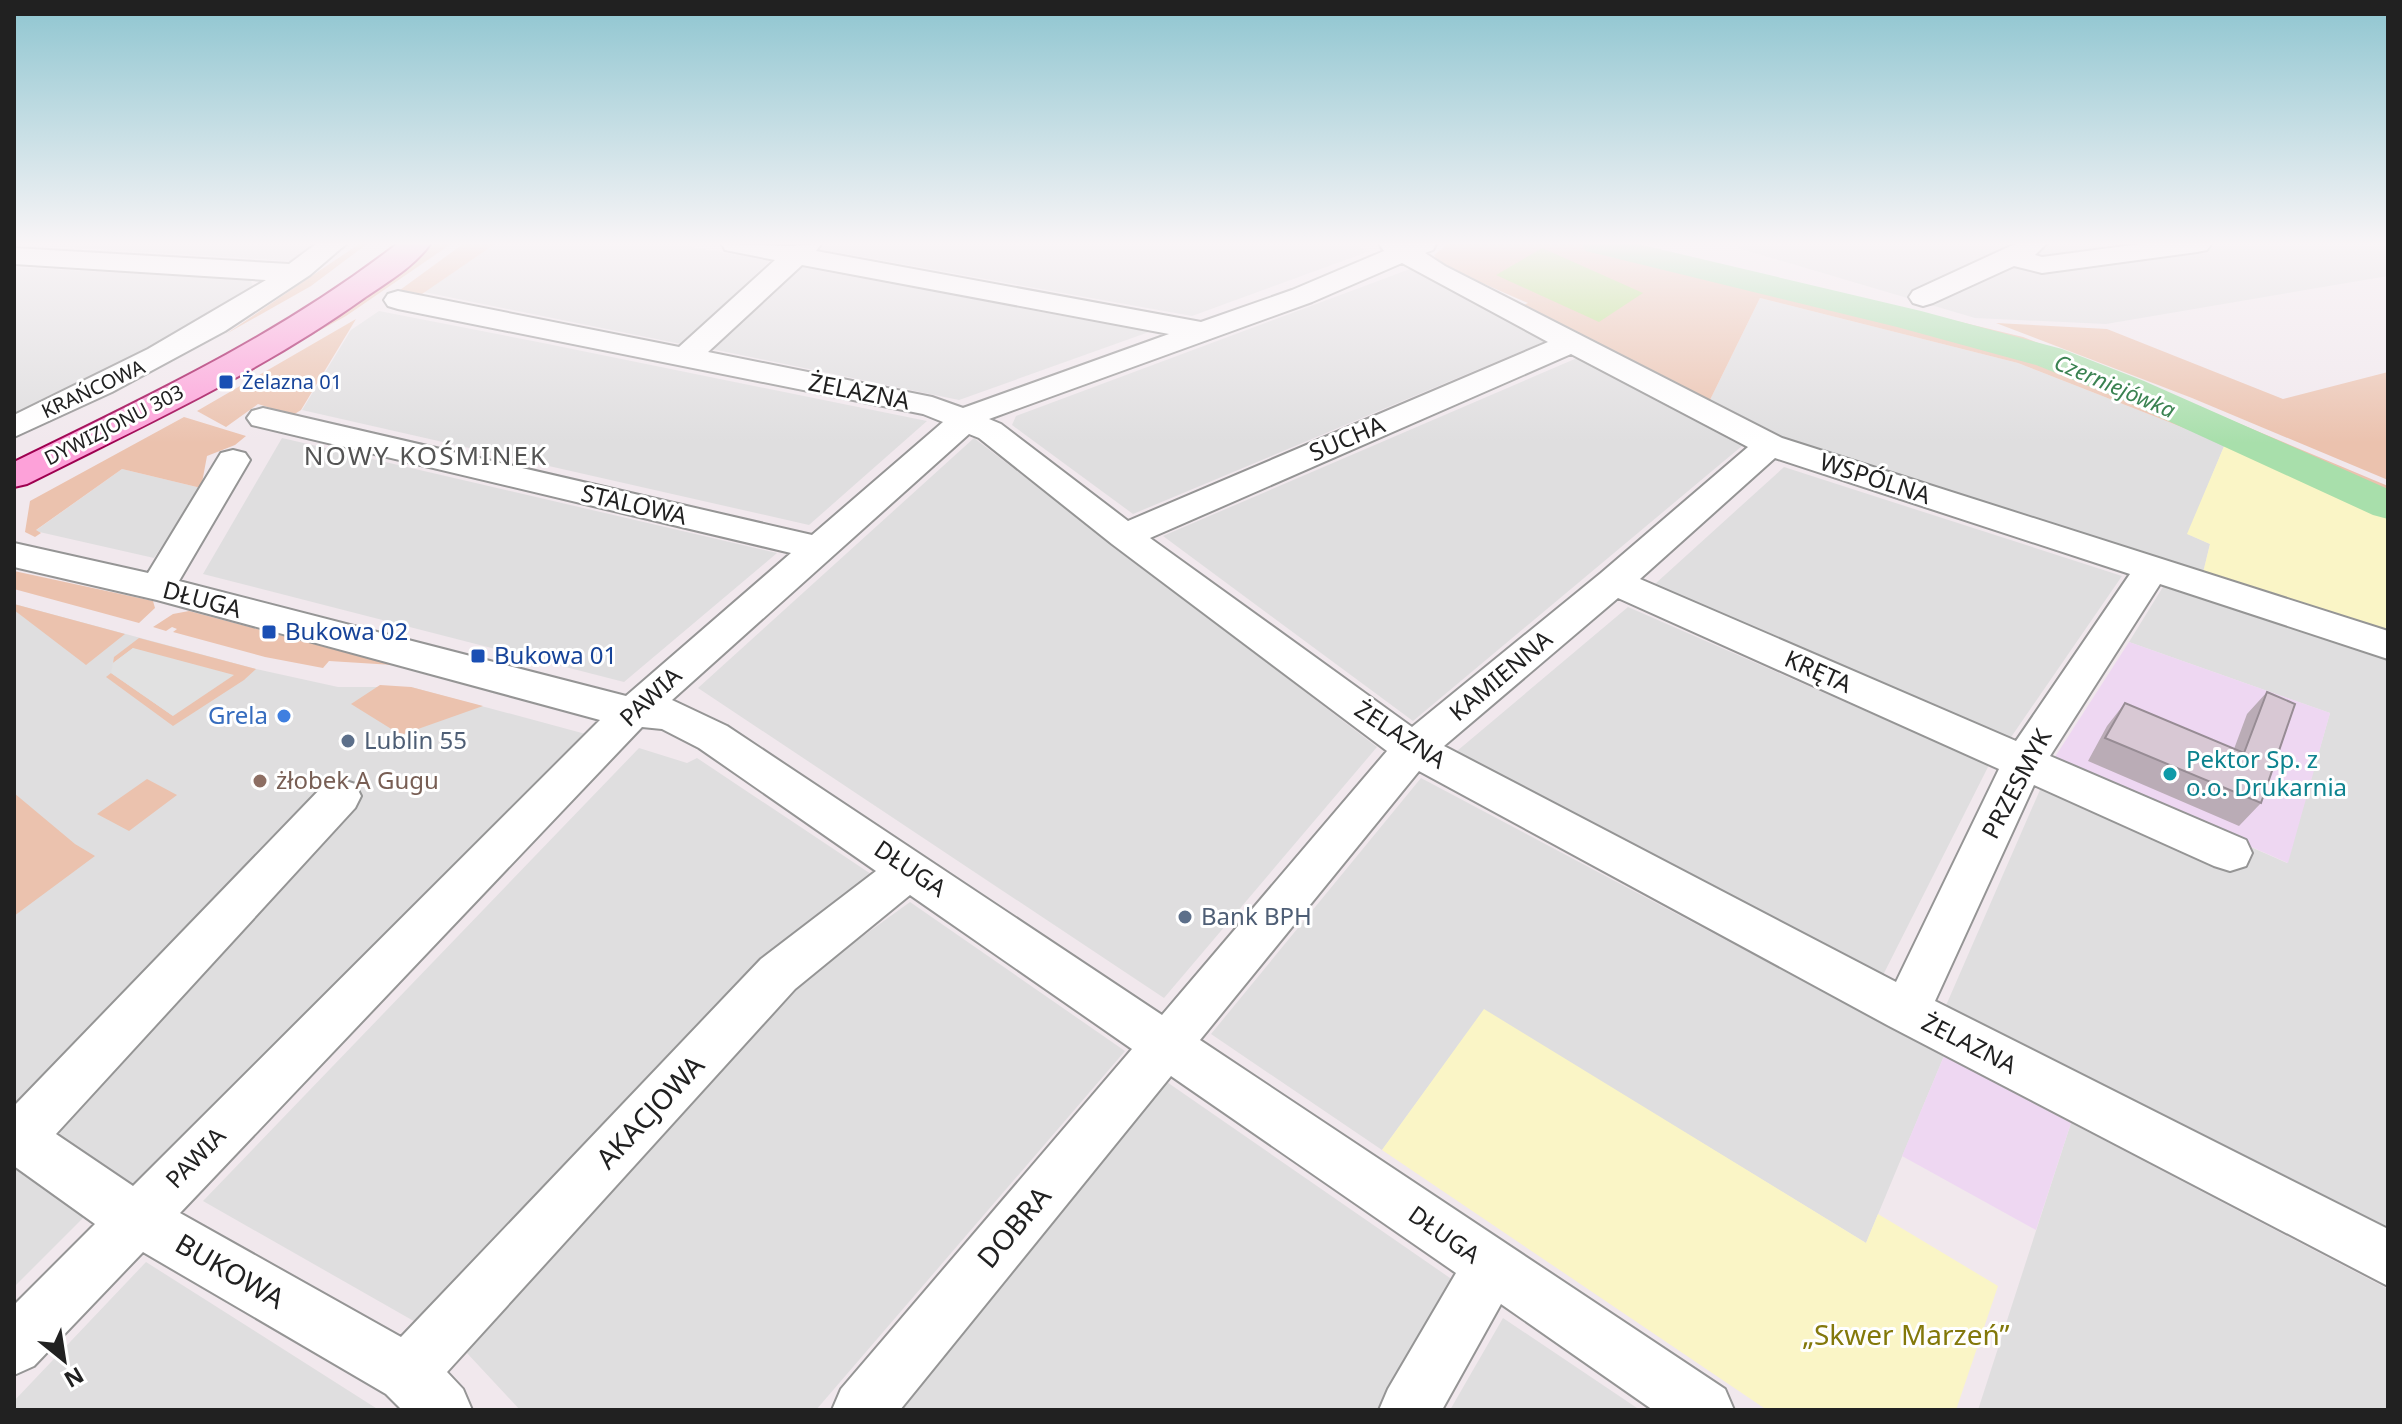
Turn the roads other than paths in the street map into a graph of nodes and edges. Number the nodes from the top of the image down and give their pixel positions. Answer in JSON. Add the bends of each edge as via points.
{"nodes":[{"id":1,"x":236,"y":310,"type":"edge"},
{"id":2,"x":286,"y":310,"type":"edge"},
{"id":3,"x":324,"y":310,"type":"edge"},
{"id":4,"x":451,"y":310,"type":"edge"},
{"id":5,"x":736,"y":310,"type":"edge"},
{"id":6,"x":1101,"y":310,"type":"edge"},
{"id":7,"x":1260,"y":310,"type":"edge"},
{"id":8,"x":1509,"y":310,"type":"edge"},
{"id":9,"x":1201,"y":331,"type":"junction"},
{"id":10,"x":1571,"y":343,"type":"junction"},
{"id":11,"x":686,"y":357,"type":"junction"},
{"id":12,"x":263,"y":418,"type":"dead end"},
{"id":13,"x":966,"y":419,"type":"junction"},
{"id":14,"x":14,"y":427,"type":"edge"},
{"id":15,"x":1770,"y":445,"type":"junction"},
{"id":16,"x":233,"y":460,"type":"dead end"},
{"id":17,"x":15,"y":470,"type":"edge"},
{"id":18,"x":1124,"y":536,"type":"junction"},
{"id":19,"x":818,"y":548,"type":"junction"},
{"id":20,"x":14,"y":555,"type":"edge"},
{"id":21,"x":2152,"y":569,"type":"junction"},
{"id":22,"x":1614,"y":582,"type":"junction"},
{"id":23,"x":157,"y":588,"type":"junction"},
{"id":24,"x":2388,"y":645,"type":"edge"},
{"id":25,"x":633,"y":712,"type":"junction"},
{"id":26,"x":1413,"y":749,"type":"junction"},
{"id":27,"x":2023,"y":763,"type":"junction"},
{"id":28,"x":340,"y":796,"type":"dead end"},
{"id":29,"x":2230,"y":853,"type":"dead end"},
{"id":30,"x":910,"y":869,"type":"junction"},
{"id":31,"x":1906,"y":1011,"type":"junction"},
{"id":32,"x":1167,"y":1043,"type":"junction"},
{"id":33,"x":16,"y":1136,"type":"edge"},
{"id":34,"x":138,"y":1218,"type":"junction"},
{"id":35,"x":2388,"y":1258,"type":"edge"},
{"id":36,"x":1491,"y":1267,"type":"junction"},
{"id":37,"x":14,"y":1346,"type":"edge"},
{"id":38,"x":425,"y":1391,"type":"edge"},
{"id":39,"x":862,"y":1410,"type":"edge"},
{"id":40,"x":1409,"y":1410,"type":"edge"},
{"id":41,"x":1704,"y":1410,"type":"edge"}],
"edges":[{"from":1,"to":14,"type":"street","name":"KRAŃCOWA","via":[[146,364]]},
{"from":2,"to":17,"type":"main road","name":"DYWIZJONU 303"},
{"from":3,"to":17,"type":"main road","name":"DYWIZJONU 303"},
{"from":4,"to":11,"type":"street","name":"ŻELAZNA"},
{"from":5,"to":11,"type":"street"},
{"from":6,"to":9,"type":"street"},
{"from":7,"to":9,"type":"street","name":"PAWIA"},
{"from":8,"to":10,"type":"street","name":"WSPÓLNA"},
{"from":9,"to":13,"type":"street","name":"PAWIA"},
{"from":10,"to":15,"type":"street","name":"WSPÓLNA"},
{"from":10,"to":18,"type":"street","name":"SUCHA"},
{"from":11,"to":13,"type":"street","name":"ŻELAZNA","via":[[932,406]]},
{"from":12,"to":19,"type":"street","name":"STALOWA"},
{"from":13,"to":18,"type":"street","name":"ŻELAZNA","via":[[990,431]]},
{"from":13,"to":19,"type":"street","name":"PAWIA"},
{"from":15,"to":21,"type":"street","name":"WSPÓLNA"},
{"from":15,"to":22,"type":"street","name":"KAMIENNA"},
{"from":16,"to":23,"type":"street"},
{"from":18,"to":26,"type":"street","name":"ŻELAZNA"},
{"from":19,"to":25,"type":"street","name":"PAWIA"},
{"from":20,"to":23,"type":"street","name":"DŁUGA"},
{"from":21,"to":24,"type":"street","name":"WSPÓLNA"},
{"from":21,"to":27,"type":"street","name":"PRZESMYK"},
{"from":22,"to":26,"type":"street","name":"KAMIENNA"},
{"from":22,"to":27,"type":"street","name":"KRĘTA"},
{"from":23,"to":25,"type":"street","name":"DŁUGA"},
{"from":25,"to":30,"type":"street","name":"DŁUGA","via":[[669,714],[713,737]]},
{"from":25,"to":34,"type":"street","name":"PAWIA"},
{"from":26,"to":31,"type":"street","name":"ŻELAZNA"},
{"from":26,"to":32,"type":"street","name":"KAMIENNA"},
{"from":27,"to":29,"type":"street","name":"KRĘTA"},
{"from":27,"to":31,"type":"street","name":"PRZESMYK"},
{"from":28,"to":33,"type":"street"},
{"from":30,"to":32,"type":"street","name":"DŁUGA"},
{"from":30,"to":38,"type":"street","name":"AKACJOWA","via":[[778,974]]},
{"from":31,"to":35,"type":"street","name":"ŻELAZNA"},
{"from":32,"to":36,"type":"street","name":"DŁUGA"},
{"from":32,"to":39,"type":"street","name":"DOBRA"},
{"from":33,"to":34,"type":"street","name":"BUKOWA"},
{"from":34,"to":37,"type":"street","name":"PAWIA"},
{"from":34,"to":38,"type":"street","name":"BUKOWA"},
{"from":36,"to":40,"type":"street"},
{"from":36,"to":41,"type":"street","name":"DŁUGA"}]}
